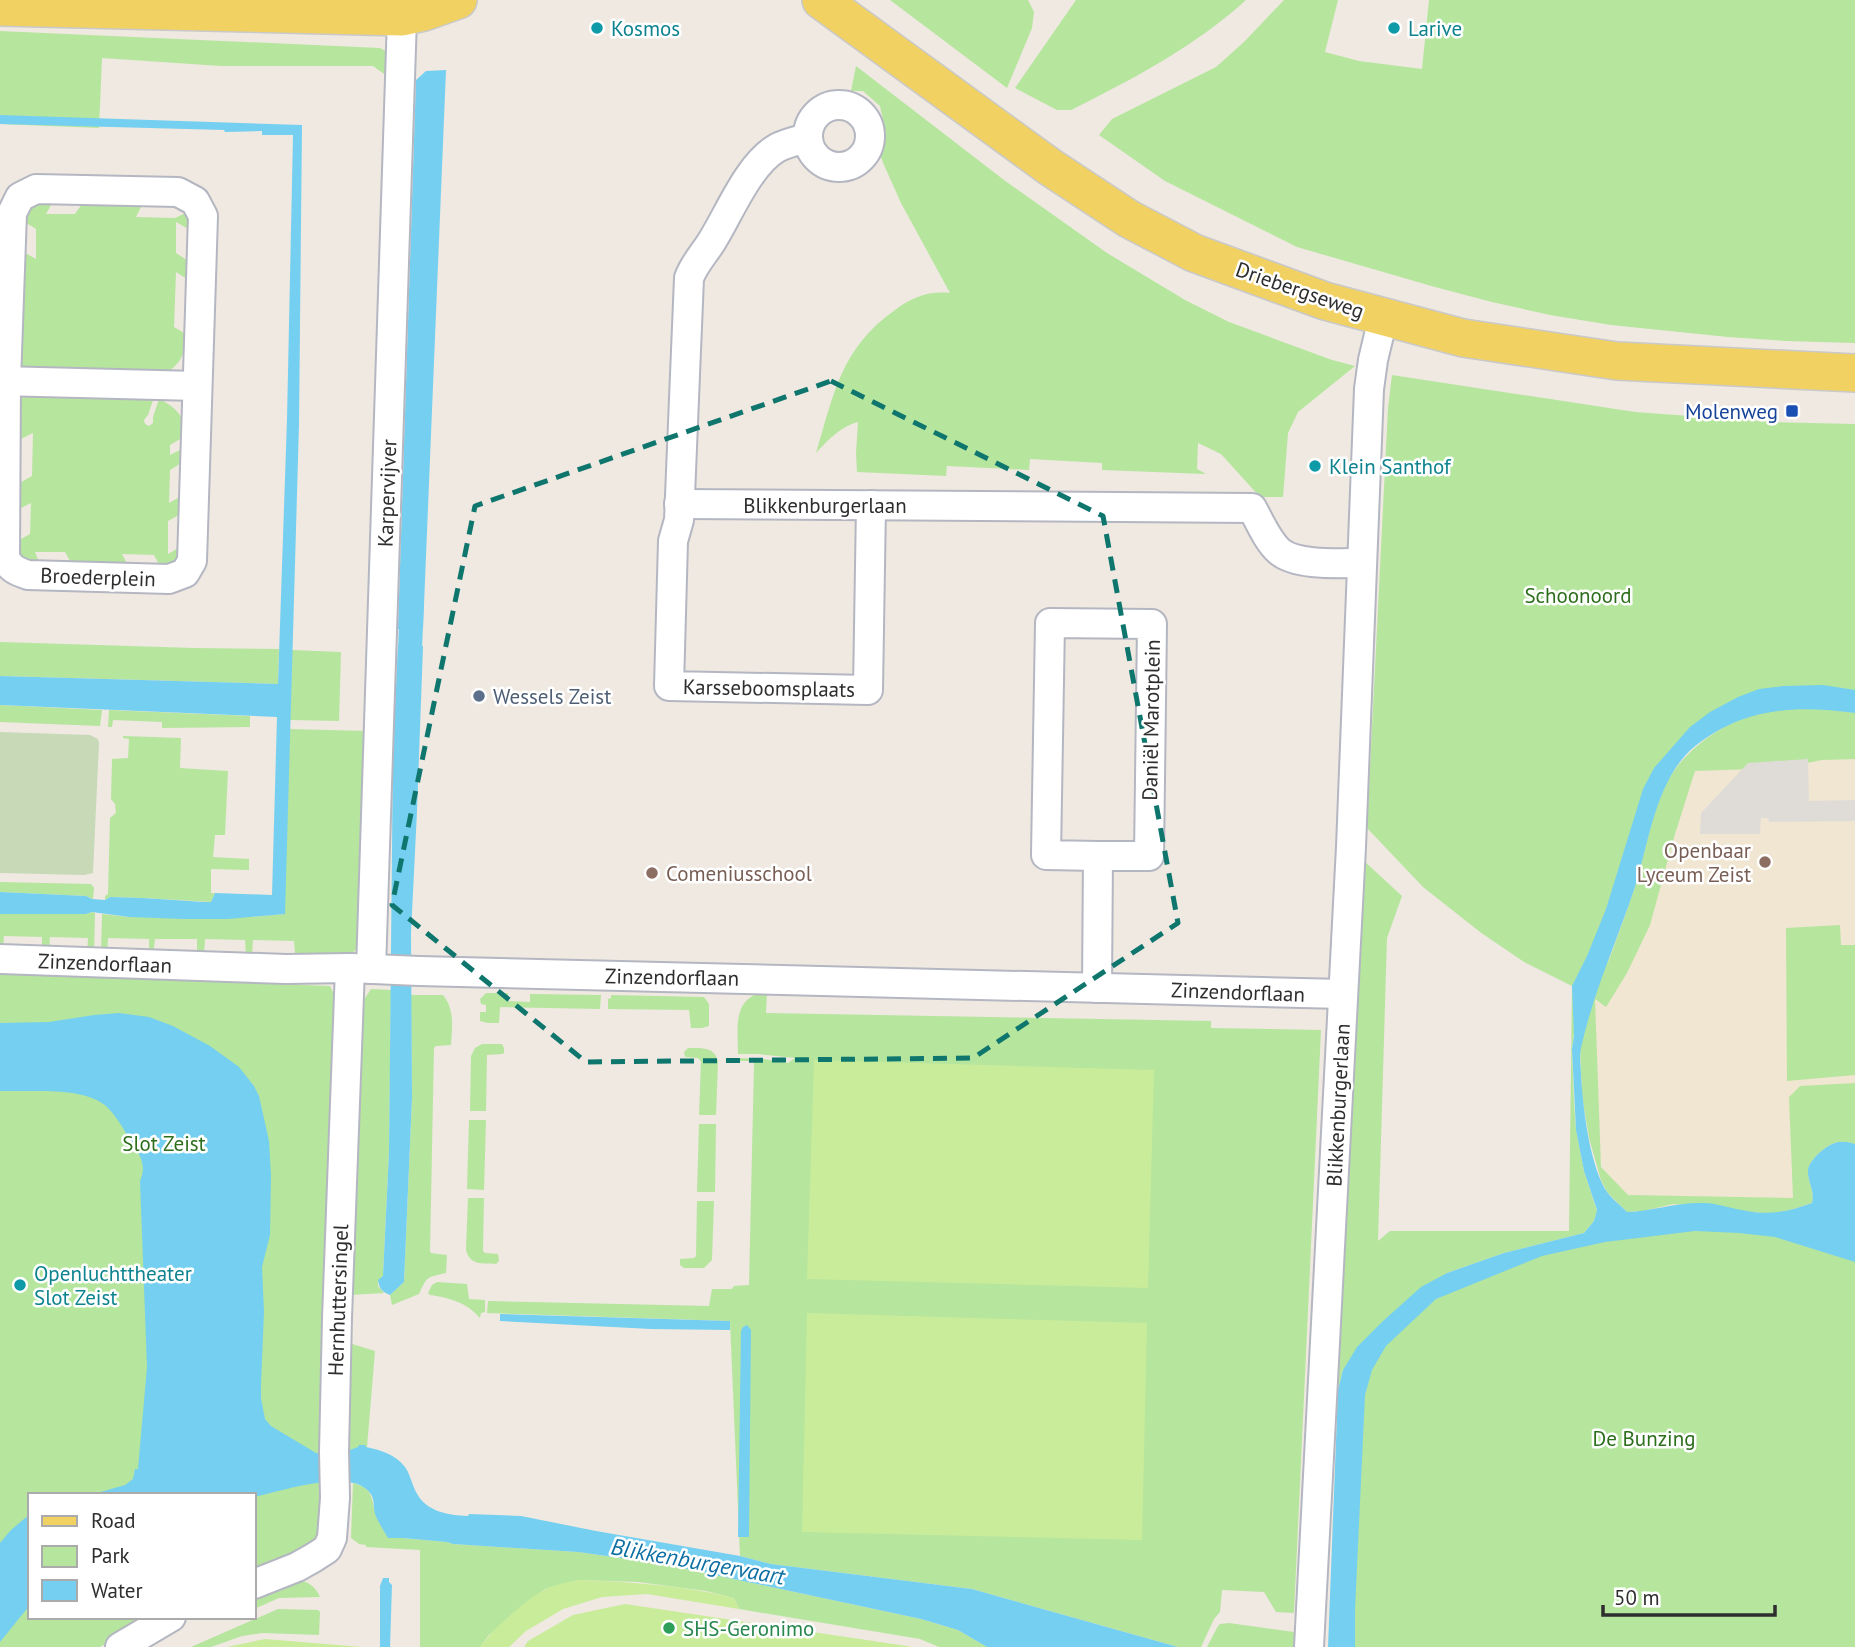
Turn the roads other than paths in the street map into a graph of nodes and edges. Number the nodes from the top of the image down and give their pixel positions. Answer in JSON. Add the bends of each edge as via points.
{"nodes":[{"id":1,"x":458,"y":0,"type":"edge"},
{"id":2,"x":821,"y":0,"type":"edge"},
{"id":3,"x":0,"y":7,"type":"edge"},
{"id":4,"x":402,"y":17,"type":"junction"},
{"id":5,"x":807,"y":138,"type":"dead end"},
{"id":6,"x":1383,"y":318,"type":"junction"},
{"id":7,"x":1855,"y":373,"type":"edge"},
{"id":8,"x":3,"y":381,"type":"edge"},
{"id":9,"x":197,"y":386,"type":"junction"},
{"id":10,"x":680,"y":504,"type":"junction"},
{"id":11,"x":871,"y":505,"type":"junction"},
{"id":12,"x":1362,"y":563,"type":"junction"},
{"id":13,"x":1098,"y":856,"type":"junction"},
{"id":14,"x":0,"y":959,"type":"edge"},
{"id":15,"x":367,"y":969,"type":"junction"},
{"id":16,"x":1097,"y":988,"type":"junction"},
{"id":17,"x":1343,"y":994,"type":"junction"},
{"id":18,"x":256,"y":1583,"type":"edge"},
{"id":19,"x":168,"y":1619,"type":"edge"},
{"id":20,"x":120,"y":1647,"type":"edge"},
{"id":21,"x":1309,"y":1647,"type":"edge"}],
"edges":[{"from":1,"to":4,"type":"main road"},
{"from":2,"to":6,"type":"main road","name":"Driebergseweg","via":[[1038,159],[1129,219],[1194,253]]},
{"from":3,"to":4,"type":"main road"},
{"from":4,"to":15,"type":"street","name":"Karpervijver"},
{"from":5,"to":10,"type":"street","via":[[774,149],[761,161],[691,271]]},
{"from":6,"to":7,"type":"main road","name":"Driebergseweg","via":[[1463,338],[1617,361]]},
{"from":6,"to":12,"type":"street","name":"Blikkenburgerlaan","via":[[1369,390]]},
{"from":8,"to":9,"type":"street"},
{"from":8,"to":9,"type":"street","name":"Broederplein","via":[[12,213],[20,197],[36,189],[178,192],[195,201],[203,216]]},
{"from":8,"to":9,"type":"street","name":"Broederplein","via":[[4,548],[9,566],[28,575],[169,579],[185,573],[192,561]]},
{"from":10,"to":11,"type":"street","name":"Blikkenburgerlaan"},
{"from":10,"to":11,"type":"street","name":"Karsseboomsplaats","via":[[673,541],[669,686],[868,690]]},
{"from":11,"to":12,"type":"street","name":"Blikkenburgerlaan","via":[[1252,508],[1281,553],[1317,562]]},
{"from":12,"to":17,"type":"street","name":"Blikkenburgerlaan"},
{"from":13,"to":13,"type":"street","name":"Daniël Marotplein","via":[[1046,855],[1050,624],[1152,624],[1149,856]]},
{"from":13,"to":16,"type":"street"},
{"from":14,"to":15,"type":"street","name":"Zinzendorflaan"},
{"from":15,"to":16,"type":"street","name":"Zinzendorflaan"},
{"from":15,"to":18,"type":"street","name":"Hernhuttersingel","via":[[338,1292],[332,1538],[327,1549],[297,1567]]},
{"from":16,"to":17,"type":"street","name":"Zinzendorflaan"},
{"from":17,"to":21,"type":"street","name":"Blikkenburgerlaan"},
{"from":19,"to":20,"type":"street"}]}
